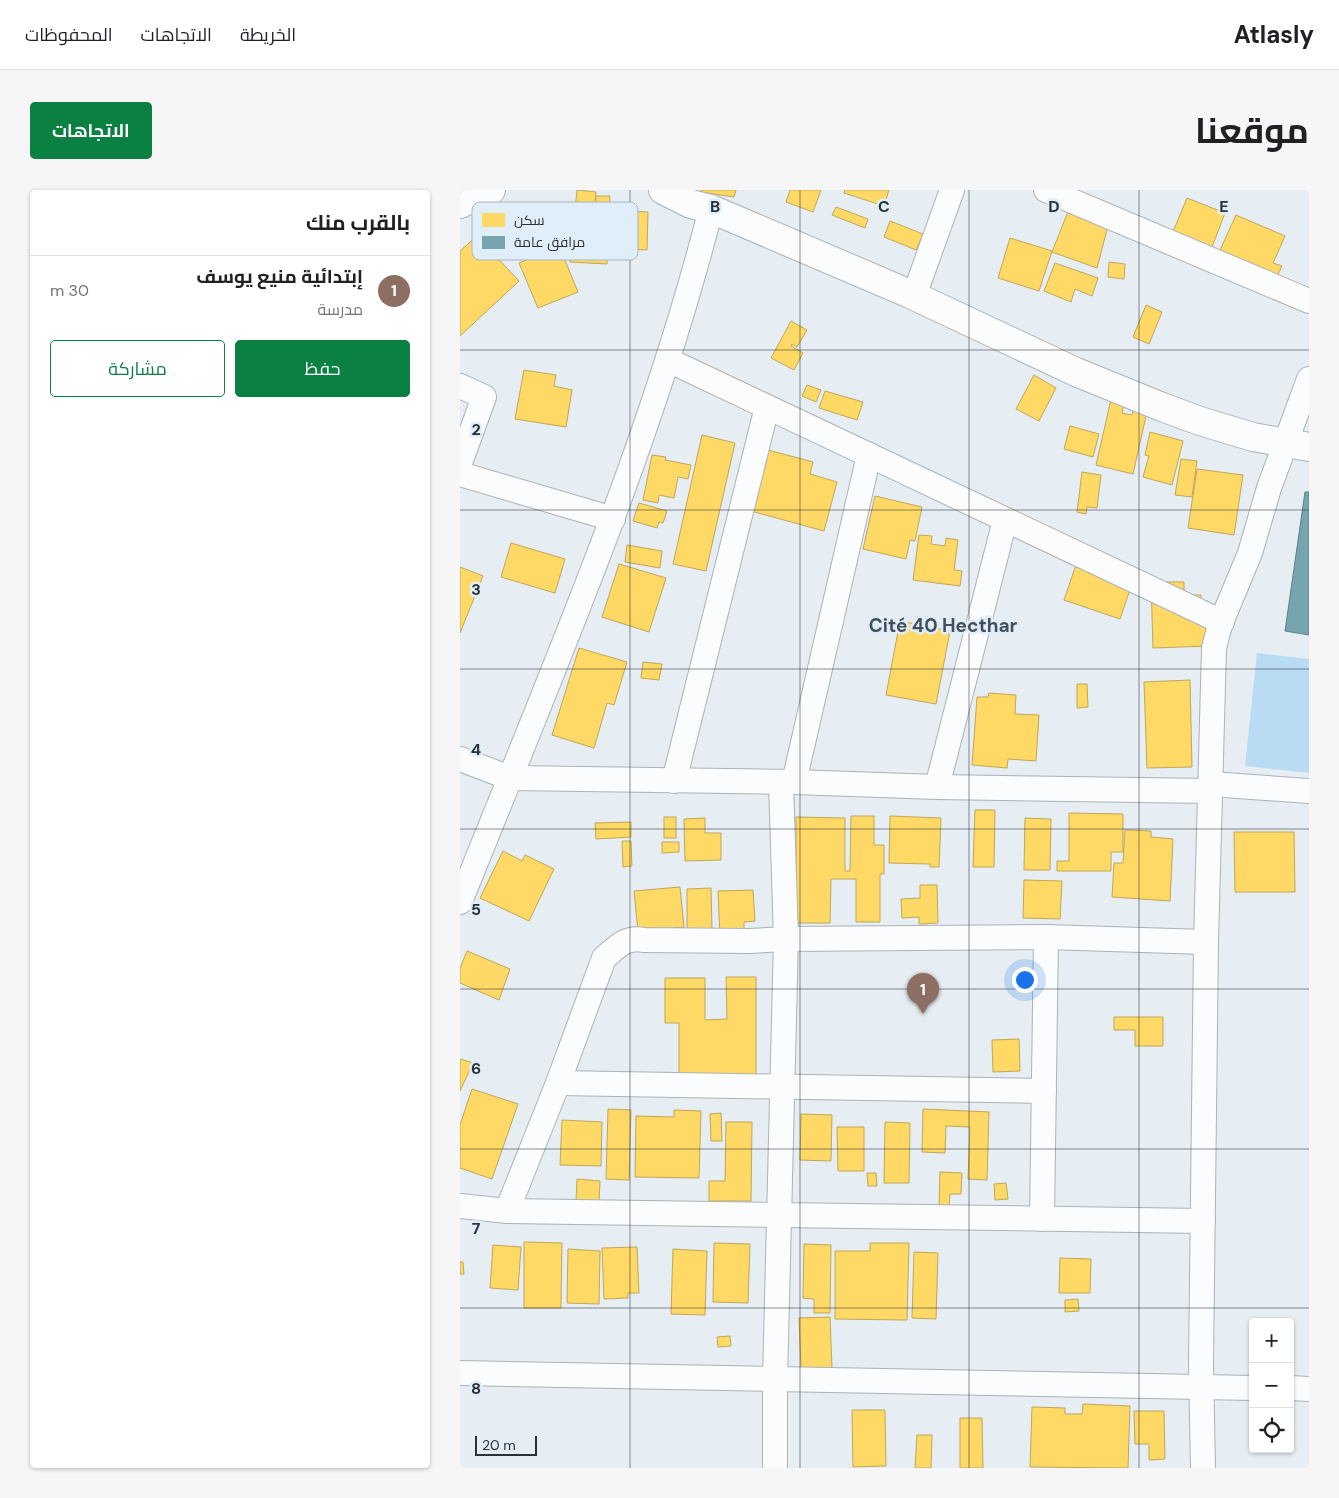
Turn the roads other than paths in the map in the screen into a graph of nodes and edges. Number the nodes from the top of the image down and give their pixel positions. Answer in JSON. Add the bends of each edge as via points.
{"nodes":[{"id":1,"x":491,"y":190,"type":"edge"},
{"id":2,"x":663,"y":190,"type":"edge"},
{"id":3,"x":952,"y":190,"type":"edge"},
{"id":4,"x":1046,"y":190,"type":"edge"},
{"id":5,"x":698,"y":201,"type":"edge"},
{"id":6,"x":460,"y":204,"type":"edge"},
{"id":7,"x":914,"y":296,"type":"junction"},
{"id":8,"x":1309,"y":301,"type":"edge"},
{"id":9,"x":668,"y":360,"type":"junction"},
{"id":10,"x":1309,"y":379,"type":"edge"},
{"id":11,"x":460,"y":386,"type":"edge"},
{"id":12,"x":767,"y":407,"type":"junction"},
{"id":13,"x":1298,"y":445,"type":"edge"},
{"id":14,"x":869,"y":455,"type":"junction"},
{"id":15,"x":460,"y":464,"type":"edge"},
{"id":16,"x":460,"y":474,"type":"edge"},
{"id":17,"x":613,"y":520,"type":"junction"},
{"id":18,"x":1005,"y":520,"type":"junction"},
{"id":19,"x":1222,"y":622,"type":"junction"},
{"id":20,"x":460,"y":759,"type":"edge"},
{"id":21,"x":510,"y":778,"type":"junction"},
{"id":22,"x":674,"y":781,"type":"junction"},
{"id":23,"x":788,"y":782,"type":"junction"},
{"id":24,"x":937,"y":787,"type":"junction"},
{"id":25,"x":1210,"y":788,"type":"junction"},
{"id":26,"x":1309,"y":791,"type":"edge"},
{"id":27,"x":460,"y":902,"type":"edge"},
{"id":28,"x":1046,"y":937,"type":"junction"},
{"id":29,"x":786,"y":939,"type":"junction"},
{"id":30,"x":1206,"y":942,"type":"junction"},
{"id":31,"x":558,"y":1083,"type":"junction"},
{"id":32,"x":782,"y":1086,"type":"junction"},
{"id":33,"x":1044,"y":1091,"type":"junction"},
{"id":34,"x":460,"y":1206,"type":"edge"},
{"id":35,"x":507,"y":1211,"type":"junction"},
{"id":36,"x":780,"y":1215,"type":"junction"},
{"id":37,"x":1042,"y":1219,"type":"junction"},
{"id":38,"x":1203,"y":1221,"type":"junction"},
{"id":39,"x":460,"y":1373,"type":"edge"},
{"id":40,"x":775,"y":1380,"type":"junction"},
{"id":41,"x":1202,"y":1387,"type":"junction"},
{"id":42,"x":1249,"y":1388,"type":"edge"},
{"id":43,"x":1294,"y":1388,"type":"edge"},
{"id":44,"x":1309,"y":1388,"type":"edge"},
{"id":45,"x":775,"y":1468,"type":"edge"},
{"id":46,"x":1203,"y":1468,"type":"edge"}],
"edges":[{"from":1,"to":6,"type":"main road"},
{"from":2,"to":5,"type":"main road"},
{"from":3,"to":7,"type":"street"},
{"from":4,"to":8,"type":"street"},
{"from":5,"to":7,"type":"main road"},
{"from":5,"to":9,"type":"street","via":[[698,260]]},
{"from":7,"to":13,"type":"main road","via":[[1076,372],[1162,407],[1234,432]]},
{"from":9,"to":12,"type":"street"},
{"from":9,"to":17,"type":"street"},
{"from":10,"to":13,"type":"street"},
{"from":11,"to":15,"type":"street","via":[[484,397]]},
{"from":12,"to":14,"type":"street"},
{"from":12,"to":22,"type":"street"},
{"from":13,"to":19,"type":"street","via":[[1269,488],[1250,553]]},
{"from":14,"to":18,"type":"street"},
{"from":14,"to":23,"type":"street"},
{"from":16,"to":17,"type":"street"},
{"from":17,"to":21,"type":"street"},
{"from":18,"to":19,"type":"street"},
{"from":18,"to":24,"type":"street"},
{"from":19,"to":25,"type":"street","via":[[1214,648]]},
{"from":20,"to":21,"type":"street"},
{"from":21,"to":22,"type":"street"},
{"from":21,"to":27,"type":"street"},
{"from":22,"to":23,"type":"street"},
{"from":23,"to":24,"type":"street"},
{"from":23,"to":29,"type":"street"},
{"from":24,"to":25,"type":"street"},
{"from":25,"to":26,"type":"street"},
{"from":25,"to":30,"type":"street"},
{"from":28,"to":29,"type":"street"},
{"from":28,"to":30,"type":"street"},
{"from":28,"to":33,"type":"street"},
{"from":29,"to":31,"type":"street","via":[[634,938],[620,944],[604,958]]},
{"from":29,"to":32,"type":"street"},
{"from":30,"to":38,"type":"street"},
{"from":31,"to":32,"type":"street"},
{"from":31,"to":35,"type":"street"},
{"from":32,"to":33,"type":"street"},
{"from":32,"to":36,"type":"street"},
{"from":33,"to":37,"type":"street"},
{"from":34,"to":35,"type":"street"},
{"from":35,"to":36,"type":"street"},
{"from":36,"to":37,"type":"street"},
{"from":36,"to":40,"type":"street"},
{"from":37,"to":38,"type":"street"},
{"from":38,"to":41,"type":"street"},
{"from":39,"to":40,"type":"street"},
{"from":40,"to":41,"type":"street"},
{"from":40,"to":45,"type":"street"},
{"from":41,"to":42,"type":"street"},
{"from":41,"to":46,"type":"street"},
{"from":43,"to":44,"type":"street"}]}
